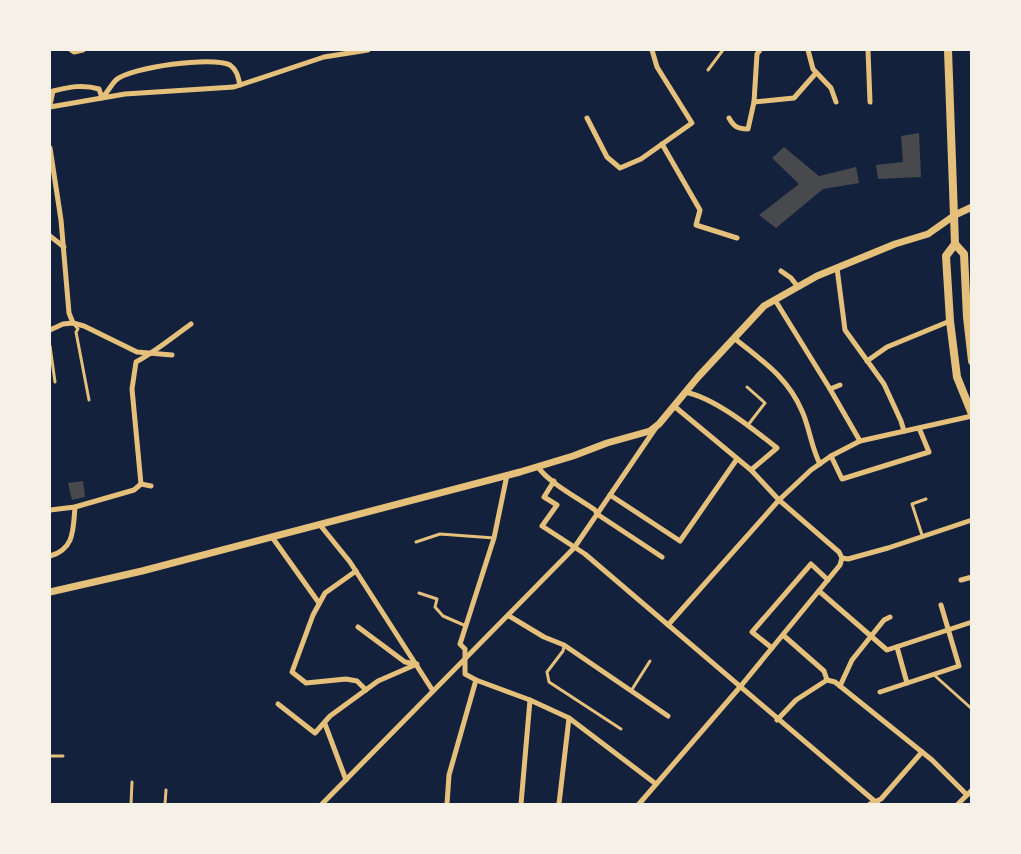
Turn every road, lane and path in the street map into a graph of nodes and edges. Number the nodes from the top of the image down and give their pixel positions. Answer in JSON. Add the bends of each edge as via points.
{"nodes":[{"id":1,"x":71,"y":50,"type":"edge"},
{"id":2,"x":83,"y":50,"type":"edge"},
{"id":3,"x":323,"y":50,"type":"edge"},
{"id":4,"x":368,"y":50,"type":"edge"},
{"id":5,"x":652,"y":50,"type":"edge"},
{"id":6,"x":723,"y":50,"type":"edge"},
{"id":7,"x":760,"y":50,"type":"edge"},
{"id":8,"x":808,"y":50,"type":"edge"},
{"id":9,"x":868,"y":50,"type":"edge"},
{"id":10,"x":948,"y":50,"type":"edge"},
{"id":11,"x":324,"y":57,"type":"junction"},
{"id":12,"x":708,"y":70,"type":"dead end"},
{"id":13,"x":816,"y":74,"type":"junction"},
{"id":14,"x":240,"y":85,"type":"junction"},
{"id":15,"x":51,"y":90,"type":"edge"},
{"id":16,"x":102,"y":98,"type":"junction"},
{"id":17,"x":754,"y":102,"type":"junction"},
{"id":18,"x":836,"y":102,"type":"dead end"},
{"id":19,"x":870,"y":102,"type":"dead end"},
{"id":20,"x":50,"y":106,"type":"edge"},
{"id":21,"x":587,"y":118,"type":"dead end"},
{"id":22,"x":729,"y":118,"type":"dead end"},
{"id":23,"x":662,"y":144,"type":"junction"},
{"id":24,"x":50,"y":148,"type":"edge"},
{"id":25,"x":972,"y":207,"type":"edge"},
{"id":26,"x":955,"y":215,"type":"junction"},
{"id":27,"x":50,"y":236,"type":"edge"},
{"id":28,"x":738,"y":238,"type":"dead end"},
{"id":29,"x":955,"y":244,"type":"junction"},
{"id":30,"x":64,"y":247,"type":"junction"},
{"id":31,"x":969,"y":265,"type":"edge"},
{"id":32,"x":837,"y":268,"type":"junction"},
{"id":33,"x":781,"y":271,"type":"dead end"},
{"id":34,"x":798,"y":287,"type":"junction"},
{"id":35,"x":775,"y":300,"type":"junction"},
{"id":36,"x":951,"y":321,"type":"junction"},
{"id":37,"x":73,"y":322,"type":"junction"},
{"id":38,"x":191,"y":324,"type":"dead end"},
{"id":39,"x":50,"y":330,"type":"edge"},
{"id":40,"x":734,"y":338,"type":"junction"},
{"id":41,"x":50,"y":346,"type":"edge"},
{"id":42,"x":151,"y":354,"type":"junction"},
{"id":43,"x":172,"y":355,"type":"dead end"},
{"id":44,"x":971,"y":355,"type":"edge"},
{"id":45,"x":867,"y":361,"type":"junction"},
{"id":46,"x":55,"y":382,"type":"dead end"},
{"id":47,"x":840,"y":385,"type":"dead end"},
{"id":48,"x":747,"y":387,"type":"dead end"},
{"id":49,"x":830,"y":389,"type":"junction"},
{"id":50,"x":685,"y":392,"type":"junction"},
{"id":51,"x":89,"y":400,"type":"dead end"},
{"id":52,"x":674,"y":406,"type":"junction"},
{"id":53,"x":972,"y":415,"type":"edge"},
{"id":54,"x":657,"y":425,"type":"junction"},
{"id":55,"x":748,"y":425,"type":"junction"},
{"id":56,"x":920,"y":428,"type":"junction"},
{"id":57,"x":904,"y":431,"type":"junction"},
{"id":58,"x":860,"y":441,"type":"junction"},
{"id":59,"x":831,"y":456,"type":"junction"},
{"id":60,"x":737,"y":459,"type":"junction"},
{"id":61,"x":820,"y":464,"type":"junction"},
{"id":62,"x":538,"y":467,"type":"junction"},
{"id":63,"x":751,"y":470,"type":"junction"},
{"id":64,"x":507,"y":475,"type":"junction"},
{"id":65,"x":554,"y":481,"type":"junction"},
{"id":66,"x":141,"y":484,"type":"junction"},
{"id":67,"x":151,"y":486,"type":"dead end"},
{"id":68,"x":610,"y":495,"type":"junction"},
{"id":69,"x":926,"y":498,"type":"dead end"},
{"id":70,"x":779,"y":500,"type":"junction"},
{"id":71,"x":75,"y":507,"type":"junction"},
{"id":72,"x":50,"y":510,"type":"edge"},
{"id":73,"x":597,"y":514,"type":"junction"},
{"id":74,"x":972,"y":520,"type":"edge"},
{"id":75,"x":320,"y":525,"type":"junction"},
{"id":76,"x":922,"y":535,"type":"junction"},
{"id":77,"x":272,"y":537,"type":"junction"},
{"id":78,"x":494,"y":538,"type":"junction"},
{"id":79,"x":416,"y":542,"type":"dead end"},
{"id":80,"x":574,"y":548,"type":"junction"},
{"id":81,"x":50,"y":556,"type":"edge"},
{"id":82,"x":662,"y":557,"type":"dead end"},
{"id":83,"x":842,"y":558,"type":"junction"},
{"id":84,"x":356,"y":571,"type":"junction"},
{"id":85,"x":972,"y":577,"type":"edge"},
{"id":86,"x":828,"y":580,"type":"junction"},
{"id":87,"x":961,"y":580,"type":"dead end"},
{"id":88,"x":819,"y":591,"type":"junction"},
{"id":89,"x":50,"y":592,"type":"edge"},
{"id":90,"x":419,"y":593,"type":"dead end"},
{"id":91,"x":319,"y":603,"type":"junction"},
{"id":92,"x":941,"y":605,"type":"dead end"},
{"id":93,"x":508,"y":616,"type":"junction"},
{"id":94,"x":890,"y":617,"type":"dead end"},
{"id":95,"x":972,"y":622,"type":"edge"},
{"id":96,"x":668,"y":625,"type":"junction"},
{"id":97,"x":466,"y":626,"type":"junction"},
{"id":98,"x":358,"y":627,"type":"dead end"},
{"id":99,"x":948,"y":630,"type":"junction"},
{"id":100,"x":783,"y":635,"type":"junction"},
{"id":101,"x":872,"y":635,"type":"junction"},
{"id":102,"x":564,"y":645,"type":"junction"},
{"id":103,"x":897,"y":647,"type":"junction"},
{"id":104,"x":772,"y":648,"type":"junction"},
{"id":105,"x":465,"y":661,"type":"junction"},
{"id":106,"x":650,"y":661,"type":"dead end"},
{"id":107,"x":417,"y":664,"type":"junction"},
{"id":108,"x":933,"y":674,"type":"junction"},
{"id":109,"x":476,"y":680,"type":"junction"},
{"id":110,"x":826,"y":680,"type":"junction"},
{"id":111,"x":907,"y":683,"type":"junction"},
{"id":112,"x":840,"y":686,"type":"junction"},
{"id":113,"x":740,"y":687,"type":"junction"},
{"id":114,"x":366,"y":690,"type":"junction"},
{"id":115,"x":433,"y":691,"type":"junction"},
{"id":116,"x":631,"y":691,"type":"junction"},
{"id":117,"x":880,"y":692,"type":"dead end"},
{"id":118,"x":530,"y":700,"type":"junction"},
{"id":119,"x":278,"y":704,"type":"dead end"},
{"id":120,"x":972,"y":709,"type":"edge"},
{"id":121,"x":668,"y":716,"type":"dead end"},
{"id":122,"x":569,"y":718,"type":"junction"},
{"id":123,"x":777,"y":720,"type":"junction"},
{"id":124,"x":325,"y":724,"type":"junction"},
{"id":125,"x":621,"y":729,"type":"dead end"},
{"id":126,"x":922,"y":752,"type":"junction"},
{"id":127,"x":50,"y":756,"type":"edge"},
{"id":128,"x":63,"y":756,"type":"dead end"},
{"id":129,"x":346,"y":780,"type":"junction"},
{"id":130,"x":132,"y":782,"type":"dead end"},
{"id":131,"x":656,"y":784,"type":"junction"},
{"id":132,"x":166,"y":790,"type":"dead end"},
{"id":133,"x":969,"y":793,"type":"edge"},
{"id":134,"x":131,"y":804,"type":"edge"},
{"id":135,"x":165,"y":804,"type":"edge"},
{"id":136,"x":322,"y":804,"type":"edge"},
{"id":137,"x":447,"y":804,"type":"edge"},
{"id":138,"x":521,"y":804,"type":"edge"},
{"id":139,"x":559,"y":804,"type":"edge"},
{"id":140,"x":639,"y":804,"type":"edge"},
{"id":141,"x":874,"y":804,"type":"edge"},
{"id":142,"x":958,"y":804,"type":"edge"}],
"edges":[{"from":1,"to":2,"type":"street"},
{"from":3,"to":11,"type":"street"},
{"from":4,"to":11,"type":"street"},
{"from":5,"to":23,"type":"street","via":[[657,67],[692,123]]},
{"from":6,"to":12,"type":"lane"},
{"from":7,"to":17,"type":"street"},
{"from":8,"to":13,"type":"street"},
{"from":9,"to":19,"type":"street"},
{"from":10,"to":26,"type":"main road"},
{"from":11,"to":14,"type":"street"},
{"from":13,"to":17,"type":"street","via":[[794,98]]},
{"from":13,"to":18,"type":"street","via":[[831,88]]},
{"from":14,"to":16,"type":"street"},
{"from":14,"to":16,"type":"street","via":[[236,71],[228,64],[166,64],[117,79]]},
{"from":15,"to":16,"type":"street","via":[[89,85],[99,89]]},
{"from":15,"to":20,"type":"street"},
{"from":16,"to":20,"type":"street"},
{"from":17,"to":22,"type":"street","via":[[748,129],[733,125]]},
{"from":21,"to":23,"type":"street","via":[[607,157],[620,168],[642,159]]},
{"from":23,"to":28,"type":"street","via":[[700,210],[696,225]]},
{"from":24,"to":30,"type":"street"},
{"from":25,"to":26,"type":"street"},
{"from":26,"to":29,"type":"main road"},
{"from":26,"to":32,"type":"street","via":[[928,234]]},
{"from":27,"to":30,"type":"street"},
{"from":29,"to":31,"type":"main road"},
{"from":29,"to":36,"type":"main road","via":[[946,256]]},
{"from":30,"to":37,"type":"street"},
{"from":31,"to":44,"type":"main road"},
{"from":32,"to":34,"type":"street"},
{"from":32,"to":45,"type":"street","via":[[845,330]]},
{"from":33,"to":34,"type":"street"},
{"from":34,"to":35,"type":"street"},
{"from":35,"to":40,"type":"street","via":[[764,306]]},
{"from":35,"to":49,"type":"street"},
{"from":36,"to":45,"type":"street","via":[[886,347]]},
{"from":36,"to":53,"type":"main road","via":[[957,376]]},
{"from":37,"to":39,"type":"street"},
{"from":37,"to":42,"type":"street","via":[[137,352]]},
{"from":37,"to":51,"type":"lane","via":[[78,329]]},
{"from":38,"to":42,"type":"street"},
{"from":40,"to":50,"type":"street"},
{"from":40,"to":61,"type":"street","via":[[780,374],[802,411]]},
{"from":41,"to":46,"type":"lane"},
{"from":42,"to":43,"type":"street"},
{"from":42,"to":66,"type":"street","via":[[136,362],[132,389]]},
{"from":45,"to":57,"type":"street","via":[[884,384]]},
{"from":47,"to":49,"type":"street"},
{"from":48,"to":55,"type":"lane","via":[[765,403]]},
{"from":49,"to":58,"type":"street"},
{"from":50,"to":52,"type":"street"},
{"from":50,"to":55,"type":"street","via":[[697,394]]},
{"from":52,"to":54,"type":"street"},
{"from":52,"to":60,"type":"street"},
{"from":53,"to":56,"type":"street"},
{"from":54,"to":62,"type":"street","via":[[650,431]]},
{"from":54,"to":68,"type":"street"},
{"from":55,"to":63,"type":"street","via":[[777,448]]},
{"from":56,"to":57,"type":"street"},
{"from":56,"to":59,"type":"street","via":[[929,452],[842,478]]},
{"from":57,"to":58,"type":"street"},
{"from":58,"to":59,"type":"street"},
{"from":59,"to":61,"type":"street"},
{"from":60,"to":63,"type":"street"},
{"from":60,"to":68,"type":"street","via":[[680,541]]},
{"from":61,"to":70,"type":"street"},
{"from":62,"to":64,"type":"street"},
{"from":62,"to":65,"type":"street"},
{"from":63,"to":70,"type":"street"},
{"from":64,"to":75,"type":"street"},
{"from":64,"to":78,"type":"street"},
{"from":65,"to":73,"type":"street"},
{"from":65,"to":80,"type":"street","via":[[544,497],[557,505],[542,526]]},
{"from":66,"to":67,"type":"street"},
{"from":66,"to":71,"type":"street","via":[[134,490]]},
{"from":68,"to":73,"type":"street"},
{"from":69,"to":76,"type":"lane","via":[[912,504]]},
{"from":70,"to":83,"type":"street"},
{"from":70,"to":96,"type":"street"},
{"from":71,"to":72,"type":"street"},
{"from":71,"to":81,"type":"street","via":[[70,541],[61,553]]},
{"from":73,"to":80,"type":"street"},
{"from":73,"to":82,"type":"street"},
{"from":74,"to":76,"type":"street"},
{"from":75,"to":77,"type":"street"},
{"from":75,"to":84,"type":"street"},
{"from":76,"to":83,"type":"street","via":[[888,548]]},
{"from":77,"to":89,"type":"street"},
{"from":77,"to":91,"type":"street"},
{"from":78,"to":79,"type":"lane","via":[[440,534]]},
{"from":78,"to":97,"type":"street"},
{"from":80,"to":93,"type":"street"},
{"from":80,"to":96,"type":"street"},
{"from":83,"to":86,"type":"street"},
{"from":84,"to":91,"type":"street","via":[[325,593]]},
{"from":84,"to":107,"type":"street"},
{"from":85,"to":87,"type":"street"},
{"from":86,"to":88,"type":"street"},
{"from":86,"to":104,"type":"street","via":[[811,564],[752,632]]},
{"from":88,"to":100,"type":"street"},
{"from":88,"to":101,"type":"street"},
{"from":90,"to":97,"type":"lane","via":[[437,599],[435,607],[443,616]]},
{"from":91,"to":114,"type":"street","via":[[292,672],[306,683],[346,679],[357,681]]},
{"from":92,"to":99,"type":"street"},
{"from":93,"to":102,"type":"street"},
{"from":93,"to":105,"type":"street"},
{"from":94,"to":101,"type":"street"},
{"from":95,"to":99,"type":"street"},
{"from":96,"to":113,"type":"street"},
{"from":97,"to":105,"type":"street","via":[[460,644],[465,649]]},
{"from":98,"to":107,"type":"street","via":[[405,662]]},
{"from":99,"to":103,"type":"street"},
{"from":99,"to":108,"type":"street","via":[[959,666]]},
{"from":100,"to":104,"type":"street"},
{"from":100,"to":110,"type":"street","via":[[824,671]]},
{"from":101,"to":103,"type":"street","via":[[887,650]]},
{"from":101,"to":112,"type":"street","via":[[852,660]]},
{"from":102,"to":116,"type":"street"},
{"from":102,"to":125,"type":"lane","via":[[547,672],[549,682]]},
{"from":103,"to":111,"type":"street"},
{"from":104,"to":113,"type":"street"},
{"from":105,"to":109,"type":"street","via":[[465,674]]},
{"from":105,"to":115,"type":"street"},
{"from":106,"to":116,"type":"lane"},
{"from":107,"to":114,"type":"street"},
{"from":107,"to":115,"type":"street"},
{"from":108,"to":111,"type":"street"},
{"from":108,"to":120,"type":"lane"},
{"from":109,"to":118,"type":"street"},
{"from":109,"to":137,"type":"street","via":[[449,775]]},
{"from":110,"to":112,"type":"street"},
{"from":110,"to":123,"type":"street","via":[[796,700]]},
{"from":111,"to":117,"type":"street"},
{"from":112,"to":126,"type":"street"},
{"from":113,"to":123,"type":"street"},
{"from":113,"to":131,"type":"street"},
{"from":114,"to":124,"type":"street"},
{"from":115,"to":129,"type":"street"},
{"from":116,"to":121,"type":"street"},
{"from":118,"to":122,"type":"street"},
{"from":118,"to":138,"type":"street"},
{"from":119,"to":124,"type":"street","via":[[315,734]]},
{"from":122,"to":131,"type":"street"},
{"from":122,"to":139,"type":"street"},
{"from":123,"to":141,"type":"street"},
{"from":124,"to":129,"type":"street"},
{"from":126,"to":133,"type":"street"},
{"from":126,"to":141,"type":"street"},
{"from":127,"to":128,"type":"lane"},
{"from":129,"to":136,"type":"street"},
{"from":130,"to":134,"type":"lane"},
{"from":131,"to":140,"type":"street"},
{"from":132,"to":135,"type":"lane"},
{"from":133,"to":142,"type":"street"}]}
